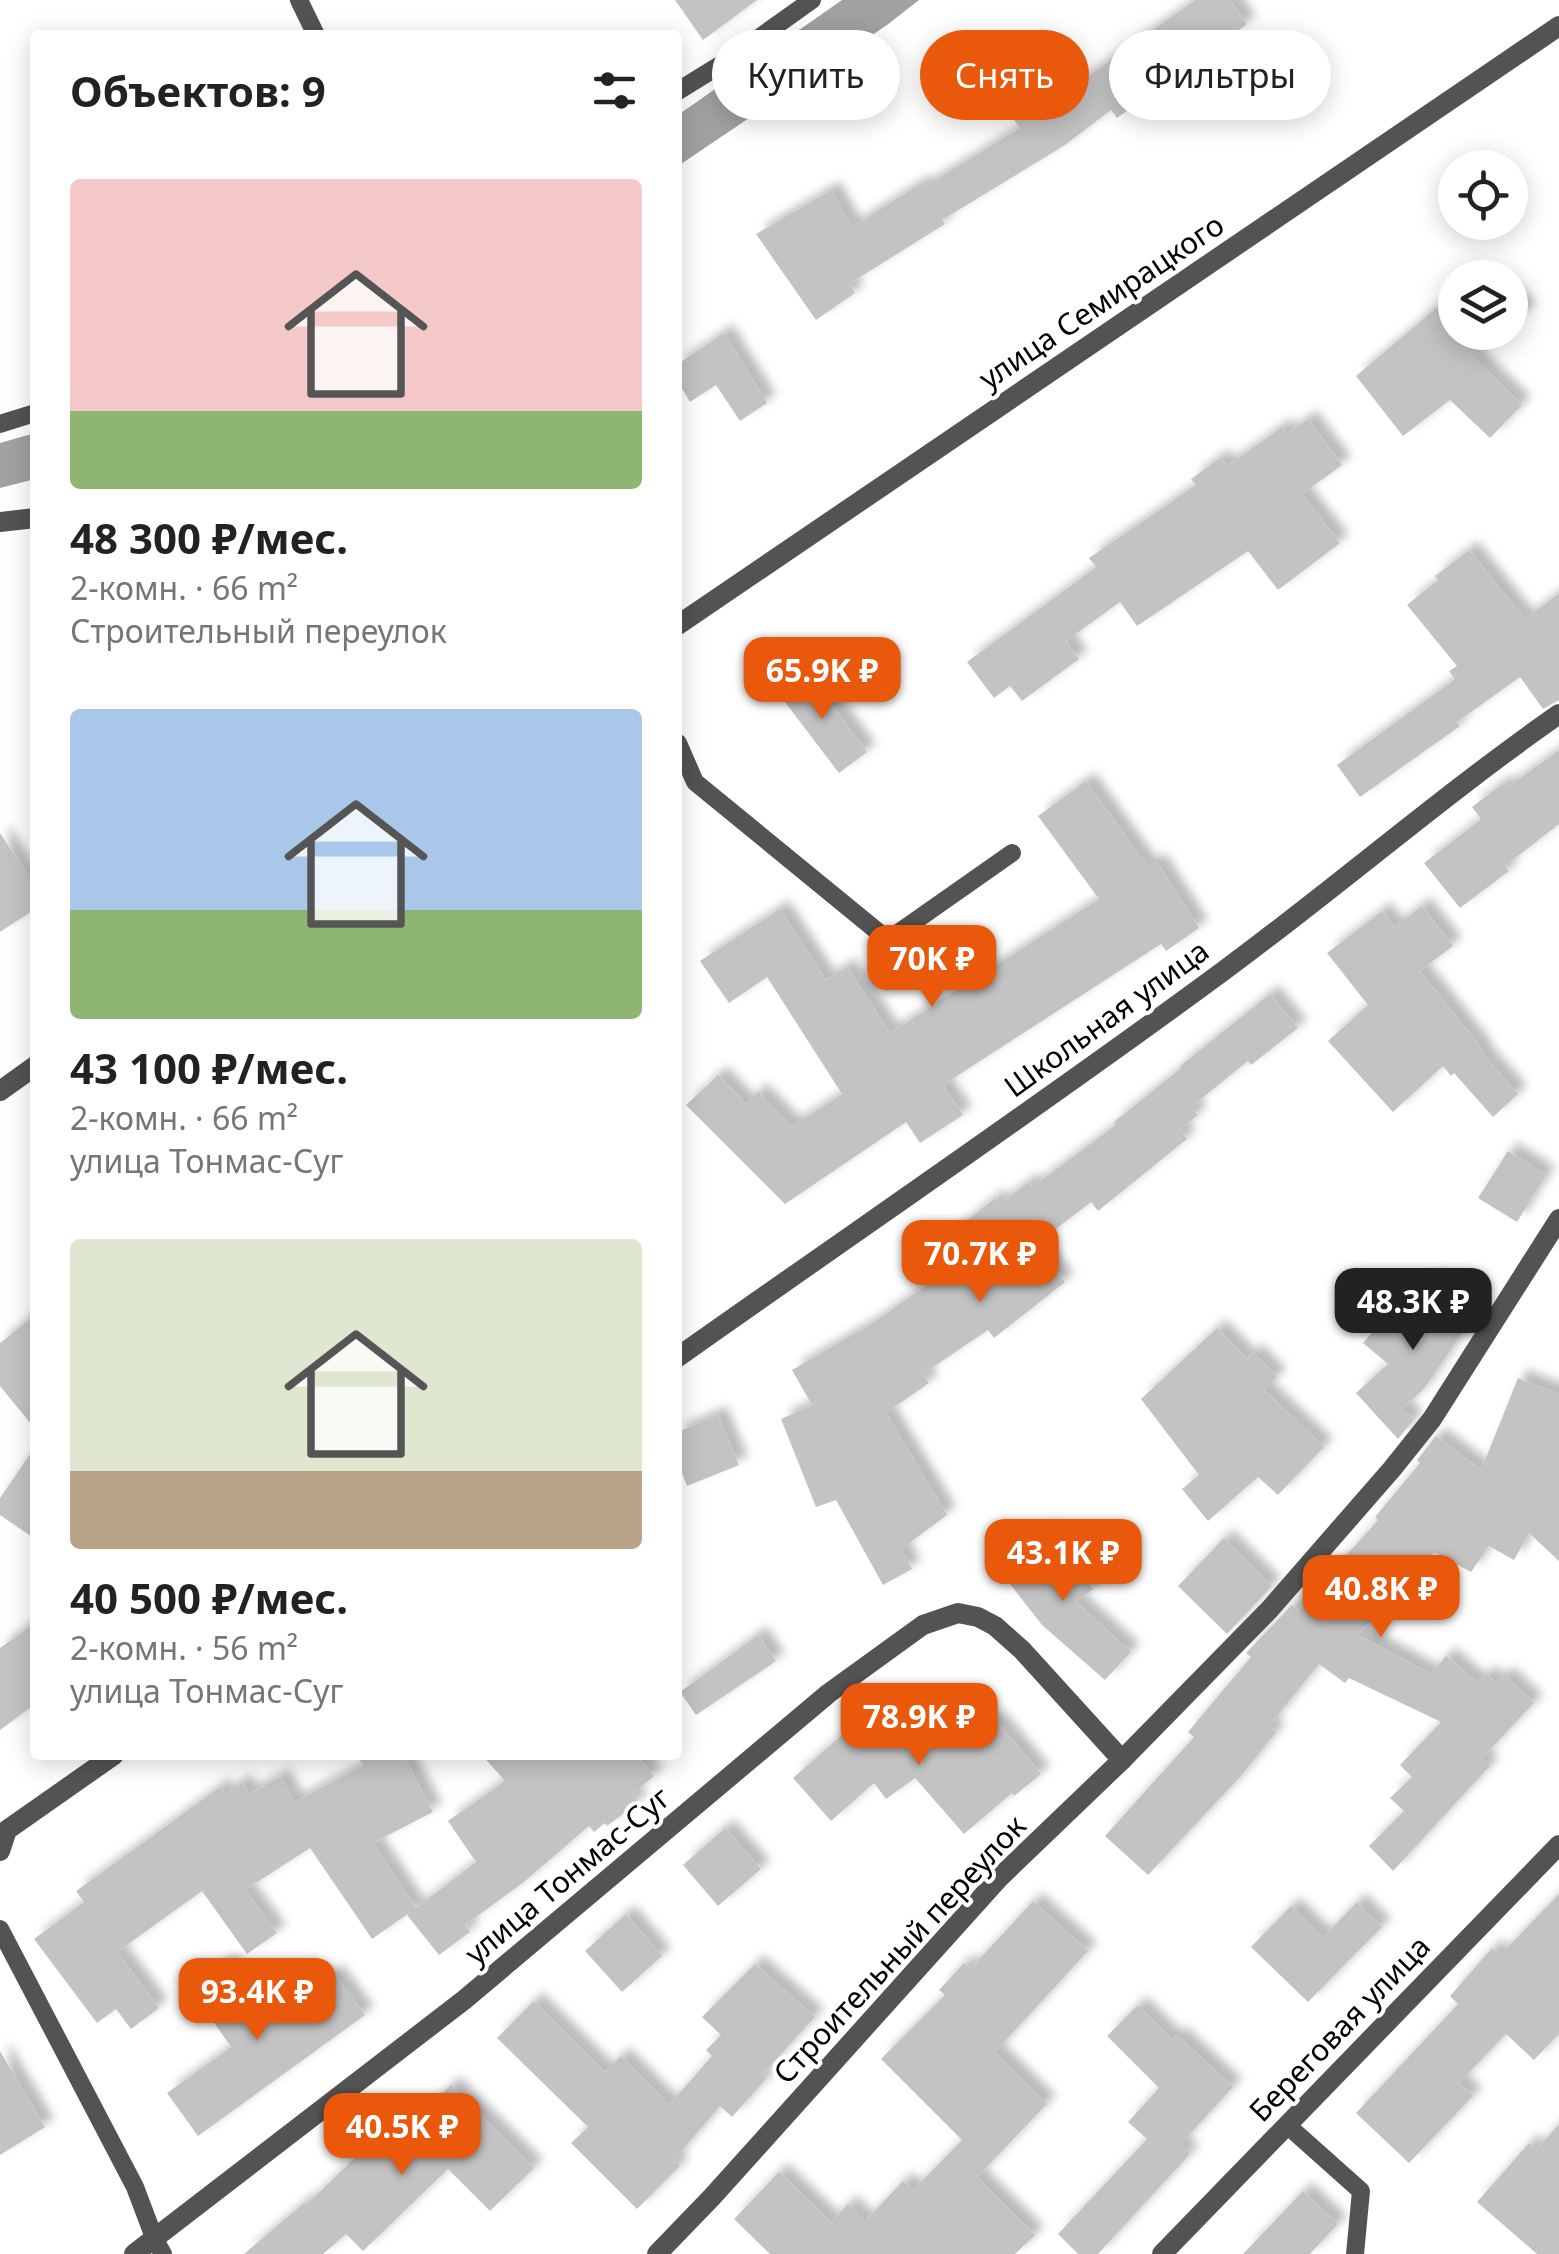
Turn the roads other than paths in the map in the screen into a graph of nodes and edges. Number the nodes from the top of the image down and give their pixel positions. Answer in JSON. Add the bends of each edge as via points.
{"nodes":[{"id":1,"x":299,"y":0,"type":"edge"},
{"id":2,"x":812,"y":0,"type":"edge"},
{"id":3,"x":1559,"y":26,"type":"edge"},
{"id":4,"x":314,"y":30,"type":"edge"},
{"id":5,"x":682,"y":89,"type":"edge"},
{"id":6,"x":30,"y":415,"type":"edge"},
{"id":7,"x":0,"y":424,"type":"edge"},
{"id":8,"x":30,"y":519,"type":"edge"},
{"id":9,"x":0,"y":522,"type":"edge"},
{"id":10,"x":682,"y":622,"type":"edge"},
{"id":11,"x":1559,"y":714,"type":"edge"},
{"id":12,"x":682,"y":752,"type":"edge"},
{"id":13,"x":1012,"y":853,"type":"dead end"},
{"id":14,"x":30,"y":1070,"type":"edge"},
{"id":15,"x":0,"y":1091,"type":"edge"},
{"id":16,"x":1559,"y":1219,"type":"edge"},
{"id":17,"x":682,"y":1354,"type":"edge"},
{"id":18,"x":107,"y":1760,"type":"edge"},
{"id":19,"x":1122,"y":1760,"type":"junction"},
{"id":20,"x":1559,"y":1845,"type":"edge"},
{"id":21,"x":0,"y":1851,"type":"edge"},
{"id":22,"x":0,"y":1929,"type":"edge"},
{"id":23,"x":1287,"y":2125,"type":"junction"},
{"id":24,"x":159,"y":2247,"type":"edge"},
{"id":25,"x":134,"y":2254,"type":"edge"},
{"id":26,"x":656,"y":2254,"type":"edge"},
{"id":27,"x":1162,"y":2254,"type":"edge"},
{"id":28,"x":1355,"y":2254,"type":"edge"}],
"edges":[{"from":1,"to":4,"type":"lane"},
{"from":2,"to":5,"type":"lane"},
{"from":3,"to":10,"type":"street","name":"улица Семирацкого"},
{"from":6,"to":7,"type":"lane"},
{"from":8,"to":9,"type":"street"},
{"from":11,"to":17,"type":"street","name":"Школьная улица","via":[[1224,970]]},
{"from":12,"to":13,"type":"lane","via":[[695,782],[888,940]]},
{"from":14,"to":15,"type":"street"},
{"from":16,"to":19,"type":"street","name":"Строительный переулок","via":[[1432,1419],[1392,1469],[1270,1609]]},
{"from":18,"to":21,"type":"street","via":[[7,1830]]},
{"from":19,"to":24,"type":"street","name":"улица Тонмас-Суг","via":[[994,1626],[958,1612],[922,1625],[830,1693]]},
{"from":19,"to":26,"type":"street","name":"Строительный переулок","via":[[999,1878]]},
{"from":20,"to":23,"type":"street","name":"Береговая улица"},
{"from":22,"to":24,"type":"lane"},
{"from":23,"to":27,"type":"street","name":"Береговая улица"},
{"from":23,"to":28,"type":"lane","via":[[1360,2192]]},
{"from":24,"to":25,"type":"street","name":"улица Тонмас-Суг"}]}
